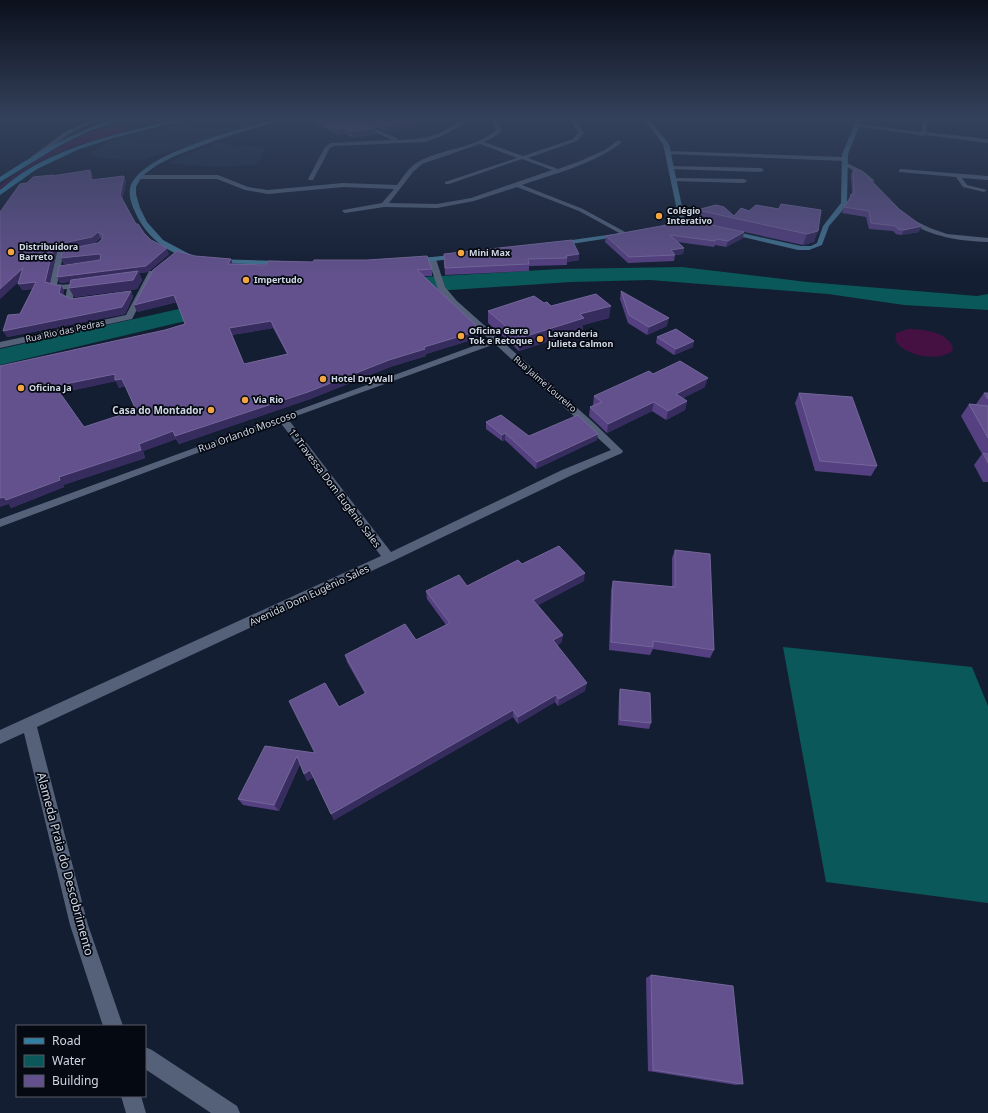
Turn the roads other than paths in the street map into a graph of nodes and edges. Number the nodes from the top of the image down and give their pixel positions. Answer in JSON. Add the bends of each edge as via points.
{"nodes":[{"id":1,"x":13,"y":171,"type":"edge"},
{"id":2,"x":29,"y":171,"type":"edge"},
{"id":3,"x":146,"y":171,"type":"edge"},
{"id":4,"x":314,"y":171,"type":"edge"},
{"id":5,"x":411,"y":171,"type":"edge"},
{"id":6,"x":484,"y":171,"type":"edge"},
{"id":7,"x":559,"y":171,"type":"edge"},
{"id":8,"x":671,"y":171,"type":"edge"},
{"id":9,"x":845,"y":171,"type":"edge"},
{"id":10,"x":859,"y":171,"type":"edge"},
{"id":11,"x":901,"y":171,"type":"dead end"},
{"id":12,"x":139,"y":177,"type":"junction"},
{"id":13,"x":959,"y":177,"type":"junction"},
{"id":14,"x":310,"y":178,"type":"dead end"},
{"id":15,"x":988,"y":178,"type":"edge"},
{"id":16,"x":0,"y":180,"type":"edge"},
{"id":17,"x":673,"y":180,"type":"junction"},
{"id":18,"x":744,"y":181,"type":"dead end"},
{"id":19,"x":447,"y":183,"type":"dead end"},
{"id":20,"x":518,"y":185,"type":"junction"},
{"id":21,"x":374,"y":186,"type":"junction"},
{"id":22,"x":399,"y":187,"type":"junction"},
{"id":23,"x":879,"y":188,"type":"edge"},
{"id":24,"x":984,"y":190,"type":"dead end"},
{"id":25,"x":0,"y":193,"type":"edge"},
{"id":26,"x":391,"y":198,"type":"junction"},
{"id":27,"x":384,"y":205,"type":"junction"},
{"id":28,"x":345,"y":211,"type":"dead end"},
{"id":29,"x":903,"y":215,"type":"edge"},
{"id":30,"x":653,"y":229,"type":"edge"},
{"id":31,"x":719,"y":230,"type":"edge"},
{"id":32,"x":988,"y":240,"type":"edge"},
{"id":33,"x":550,"y":245,"type":"edge"},
{"id":34,"x":84,"y":248,"type":"edge"},
{"id":35,"x":178,"y":253,"type":"junction"},
{"id":36,"x":466,"y":256,"type":"edge"},
{"id":37,"x":169,"y":259,"type":"edge"},
{"id":38,"x":432,"y":259,"type":"junction"},
{"id":39,"x":408,"y":261,"type":"edge"},
{"id":40,"x":291,"y":264,"type":"edge"},
{"id":41,"x":160,"y":267,"type":"edge"},
{"id":42,"x":87,"y":300,"type":"edge"},
{"id":43,"x":496,"y":341,"type":"junction"},
{"id":44,"x":0,"y":344,"type":"edge"},
{"id":45,"x":282,"y":419,"type":"junction"},
{"id":46,"x":618,"y":451,"type":"joint"},
{"id":47,"x":0,"y":523,"type":"edge"},
{"id":48,"x":388,"y":558,"type":"junction"},
{"id":49,"x":29,"y":723,"type":"junction"},
{"id":50,"x":0,"y":737,"type":"edge"},
{"id":51,"x":113,"y":1025,"type":"edge"},
{"id":52,"x":146,"y":1058,"type":"edge"},
{"id":53,"x":132,"y":1097,"type":"edge"},
{"id":54,"x":136,"y":1113,"type":"edge"},
{"id":55,"x":230,"y":1113,"type":"edge"}],
"edges":[{"from":1,"to":16,"type":"main road"},
{"from":2,"to":25,"type":"main road"},
{"from":3,"to":12,"type":"street"},
{"from":4,"to":14,"type":"street"},
{"from":5,"to":22,"type":"street"},
{"from":6,"to":19,"type":"street"},
{"from":7,"to":20,"type":"street"},
{"from":8,"to":17,"type":"street"},
{"from":9,"to":31,"type":"street","via":[[844,203],[826,226],[820,244],[815,247],[798,248]]},
{"from":10,"to":23,"type":"street"},
{"from":11,"to":13,"type":"street"},
{"from":12,"to":21,"type":"street","via":[[218,177],[247,189],[268,192],[343,185]]},
{"from":12,"to":35,"type":"street","via":[[133,186],[133,195],[140,215],[154,238]]},
{"from":13,"to":15,"type":"street"},
{"from":13,"to":24,"type":"street","via":[[965,186]]},
{"from":17,"to":18,"type":"street"},
{"from":17,"to":30,"type":"street","via":[[686,222]]},
{"from":20,"to":27,"type":"street","via":[[456,204]]},
{"from":20,"to":33,"type":"street","via":[[581,210],[629,234]]},
{"from":21,"to":22,"type":"street"},
{"from":21,"to":26,"type":"street"},
{"from":22,"to":26,"type":"street"},
{"from":26,"to":27,"type":"street"},
{"from":27,"to":28,"type":"street"},
{"from":29,"to":32,"type":"street","via":[[914,224],[934,232]]},
{"from":34,"to":42,"type":"street","via":[[61,253],[61,268],[54,287],[75,286],[69,300]]},
{"from":35,"to":37,"type":"street"},
{"from":35,"to":40,"type":"street","via":[[225,262]]},
{"from":36,"to":38,"type":"street"},
{"from":38,"to":39,"type":"street"},
{"from":38,"to":43,"type":"street","name":"Rua Jaime Loureiro","via":[[441,287]]},
{"from":41,"to":44,"type":"street","name":"Rua Rio das Pedras","via":[[147,275],[137,292],[129,317]]},
{"from":43,"to":45,"type":"street","name":"Rua Orlando Moscoso"},
{"from":43,"to":46,"type":"street","name":"Rua Jaime Loureiro"},
{"from":45,"to":47,"type":"street","name":"Rua Orlando Moscoso"},
{"from":45,"to":48,"type":"street","name":"1ª Travessa Dom Eugênio Sales"},
{"from":46,"to":48,"type":"street","name":"Avenida Dom Eugênio Sales"},
{"from":48,"to":49,"type":"street","name":"Avenida Dom Eugênio Sales"},
{"from":49,"to":50,"type":"street","name":"Avenida Dom Eugênio Sales"},
{"from":49,"to":51,"type":"street","name":"Alameda Praia do Descobrimento","via":[[78,925]]},
{"from":52,"to":55,"type":"street"},
{"from":53,"to":54,"type":"street"}]}
